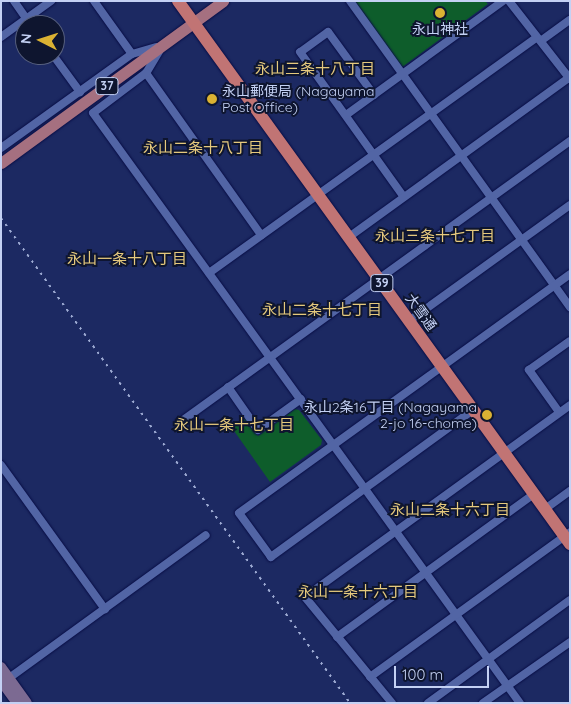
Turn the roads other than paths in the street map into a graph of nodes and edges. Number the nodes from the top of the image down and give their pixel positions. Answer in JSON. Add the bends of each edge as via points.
{"nodes":[{"id":1,"x":14,"y":1,"type":"edge"},
{"id":2,"x":51,"y":1,"type":"edge"},
{"id":3,"x":94,"y":1,"type":"edge"},
{"id":4,"x":178,"y":1,"type":"edge"},
{"id":5,"x":223,"y":1,"type":"edge"},
{"id":6,"x":350,"y":1,"type":"edge"},
{"id":7,"x":503,"y":1,"type":"edge"},
{"id":8,"x":509,"y":1,"type":"edge"},
{"id":9,"x":24,"y":15,"type":"edge"},
{"id":10,"x":36,"y":15,"type":"edge"},
{"id":11,"x":570,"y":20,"type":"edge"},
{"id":12,"x":194,"y":23,"type":"junction"},
{"id":13,"x":15,"y":30,"type":"edge"},
{"id":14,"x":1,"y":37,"type":"edge"},
{"id":15,"x":539,"y":39,"type":"junction"},
{"id":16,"x":163,"y":46,"type":"junction"},
{"id":17,"x":132,"y":54,"type":"junction"},
{"id":18,"x":60,"y":65,"type":"edge"},
{"id":19,"x":146,"y":73,"type":"junction"},
{"id":20,"x":402,"y":75,"type":"junction"},
{"id":21,"x":569,"y":79,"type":"edge"},
{"id":22,"x":80,"y":92,"type":"junction"},
{"id":23,"x":374,"y":95,"type":"junction"},
{"id":24,"x":430,"y":114,"type":"junction"},
{"id":25,"x":346,"y":115,"type":"junction"},
{"id":26,"x":570,"y":141,"type":"edge"},
{"id":27,"x":1,"y":148,"type":"edge"},
{"id":28,"x":375,"y":155,"type":"junction"},
{"id":29,"x":461,"y":156,"type":"junction"},
{"id":30,"x":1,"y":163,"type":"edge"},
{"id":31,"x":317,"y":195,"type":"junction"},
{"id":32,"x":404,"y":197,"type":"junction"},
{"id":33,"x":491,"y":198,"type":"junction"},
{"id":34,"x":570,"y":205,"type":"edge"},
{"id":35,"x":261,"y":235,"type":"junction"},
{"id":36,"x":349,"y":237,"type":"junction"},
{"id":37,"x":521,"y":240,"type":"junction"},
{"id":38,"x":209,"y":273,"type":"junction"},
{"id":39,"x":570,"y":274,"type":"edge"},
{"id":40,"x":379,"y":279,"type":"junction"},
{"id":41,"x":554,"y":285,"type":"junction"},
{"id":42,"x":570,"y":307,"type":"edge"},
{"id":43,"x":410,"y":321,"type":"junction"},
{"id":44,"x":570,"y":341,"type":"edge"},
{"id":45,"x":270,"y":357,"type":"junction"},
{"id":46,"x":442,"y":366,"type":"junction"},
{"id":47,"x":228,"y":387,"type":"junction"},
{"id":48,"x":301,"y":399,"type":"junction"},
{"id":49,"x":570,"y":405,"type":"edge"},
{"id":50,"x":474,"y":410,"type":"junction"},
{"id":51,"x":559,"y":412,"type":"junction"},
{"id":52,"x":179,"y":424,"type":"dead end"},
{"id":53,"x":334,"y":444,"type":"junction"},
{"id":54,"x":504,"y":452,"type":"junction"},
{"id":55,"x":1,"y":465,"type":"edge"},
{"id":56,"x":364,"y":488,"type":"junction"},
{"id":57,"x":570,"y":491,"type":"edge"},
{"id":58,"x":534,"y":494,"type":"junction"},
{"id":59,"x":544,"y":509,"type":"junction"},
{"id":60,"x":396,"y":530,"type":"junction"},
{"id":61,"x":206,"y":535,"type":"dead end"},
{"id":62,"x":568,"y":537,"type":"edge"},
{"id":63,"x":426,"y":573,"type":"junction"},
{"id":64,"x":570,"y":600,"type":"edge"},
{"id":65,"x":105,"y":609,"type":"junction"},
{"id":66,"x":456,"y":615,"type":"junction"},
{"id":67,"x":337,"y":637,"type":"junction"},
{"id":68,"x":570,"y":642,"type":"edge"},
{"id":69,"x":488,"y":660,"type":"junction"},
{"id":70,"x":1,"y":667,"type":"edge"},
{"id":71,"x":370,"y":677,"type":"junction"},
{"id":72,"x":4,"y":681,"type":"edge"},
{"id":73,"x":507,"y":686,"type":"junction"},
{"id":74,"x":17,"y":703,"type":"edge"},
{"id":75,"x":27,"y":703,"type":"edge"},
{"id":76,"x":392,"y":703,"type":"edge"},
{"id":77,"x":428,"y":703,"type":"edge"},
{"id":78,"x":483,"y":703,"type":"edge"},
{"id":79,"x":520,"y":703,"type":"edge"}],
"edges":[{"from":1,"to":9,"type":"street"},
{"from":2,"to":10,"type":"street"},
{"from":3,"to":17,"type":"street"},
{"from":4,"to":12,"type":"highway","name":"大雪通","number":"39"},
{"from":5,"to":12,"type":"main road","number":"37"},
{"from":6,"to":20,"type":"street"},
{"from":7,"to":20,"type":"street"},
{"from":8,"to":15,"type":"street"},
{"from":11,"to":15,"type":"street"},
{"from":12,"to":16,"type":"main road","number":"37"},
{"from":12,"to":31,"type":"highway","name":"大雪通","number":"39"},
{"from":13,"to":14,"type":"street"},
{"from":15,"to":21,"type":"street"},
{"from":15,"to":24,"type":"street"},
{"from":16,"to":17,"type":"street"},
{"from":16,"to":19,"type":"street"},
{"from":16,"to":30,"type":"main road","number":"37"},
{"from":17,"to":22,"type":"street"},
{"from":18,"to":22,"type":"street"},
{"from":19,"to":35,"type":"street"},
{"from":19,"to":38,"type":"street","via":[[93,113]]},
{"from":20,"to":23,"type":"street"},
{"from":20,"to":24,"type":"street"},
{"from":21,"to":29,"type":"street"},
{"from":22,"to":27,"type":"street"},
{"from":23,"to":25,"type":"street"},
{"from":23,"to":25,"type":"street","via":[[328,32],[300,52]]},
{"from":24,"to":28,"type":"street"},
{"from":24,"to":29,"type":"street"},
{"from":25,"to":28,"type":"street"},
{"from":26,"to":33,"type":"street"},
{"from":28,"to":31,"type":"street"},
{"from":28,"to":32,"type":"street"},
{"from":29,"to":32,"type":"street"},
{"from":29,"to":33,"type":"street"},
{"from":31,"to":35,"type":"street"},
{"from":31,"to":36,"type":"highway","name":"大雪通","number":"39"},
{"from":32,"to":36,"type":"street"},
{"from":33,"to":37,"type":"street"},
{"from":33,"to":40,"type":"street"},
{"from":34,"to":37,"type":"street"},
{"from":35,"to":38,"type":"street"},
{"from":36,"to":40,"type":"highway","name":"大雪通","number":"39"},
{"from":37,"to":41,"type":"street"},
{"from":37,"to":43,"type":"street"},
{"from":38,"to":45,"type":"street"},
{"from":39,"to":41,"type":"street"},
{"from":40,"to":43,"type":"highway","name":"大雪通","number":"39"},
{"from":40,"to":45,"type":"street"},
{"from":41,"to":42,"type":"street"},
{"from":41,"to":46,"type":"street"},
{"from":43,"to":46,"type":"highway","name":"大雪通","number":"39"},
{"from":44,"to":51,"type":"street","via":[[529,370]]},
{"from":45,"to":47,"type":"street"},
{"from":45,"to":48,"type":"street"},
{"from":46,"to":50,"type":"highway","name":"大雪通","number":"39"},
{"from":46,"to":53,"type":"street"},
{"from":47,"to":48,"type":"street","via":[[258,430]]},
{"from":47,"to":52,"type":"street"},
{"from":48,"to":53,"type":"street"},
{"from":49,"to":51,"type":"street"},
{"from":50,"to":54,"type":"highway","name":"大雪通","number":"39"},
{"from":50,"to":56,"type":"street"},
{"from":51,"to":54,"type":"street"},
{"from":53,"to":56,"type":"street"},
{"from":53,"to":56,"type":"street","via":[[239,513],[271,558]]},
{"from":54,"to":58,"type":"highway","name":"大雪通","number":"39"},
{"from":54,"to":60,"type":"street"},
{"from":55,"to":65,"type":"street"},
{"from":56,"to":60,"type":"street"},
{"from":57,"to":59,"type":"street"},
{"from":58,"to":59,"type":"highway","name":"大雪通","number":"39"},
{"from":58,"to":63,"type":"street"},
{"from":59,"to":62,"type":"highway","name":"大雪通","number":"39"},
{"from":60,"to":63,"type":"street"},
{"from":60,"to":67,"type":"street","via":[[305,596]]},
{"from":61,"to":65,"type":"street"},
{"from":62,"to":66,"type":"street"},
{"from":63,"to":66,"type":"street"},
{"from":63,"to":67,"type":"street"},
{"from":64,"to":69,"type":"street"},
{"from":65,"to":72,"type":"street"},
{"from":66,"to":69,"type":"street"},
{"from":66,"to":71,"type":"street"},
{"from":67,"to":71,"type":"street"},
{"from":68,"to":73,"type":"street"},
{"from":69,"to":73,"type":"street"},
{"from":69,"to":77,"type":"street"},
{"from":70,"to":72,"type":"main road"},
{"from":71,"to":76,"type":"street"},
{"from":72,"to":74,"type":"main road"},
{"from":72,"to":75,"type":"main road"},
{"from":73,"to":78,"type":"street"},
{"from":73,"to":79,"type":"street"}]}
